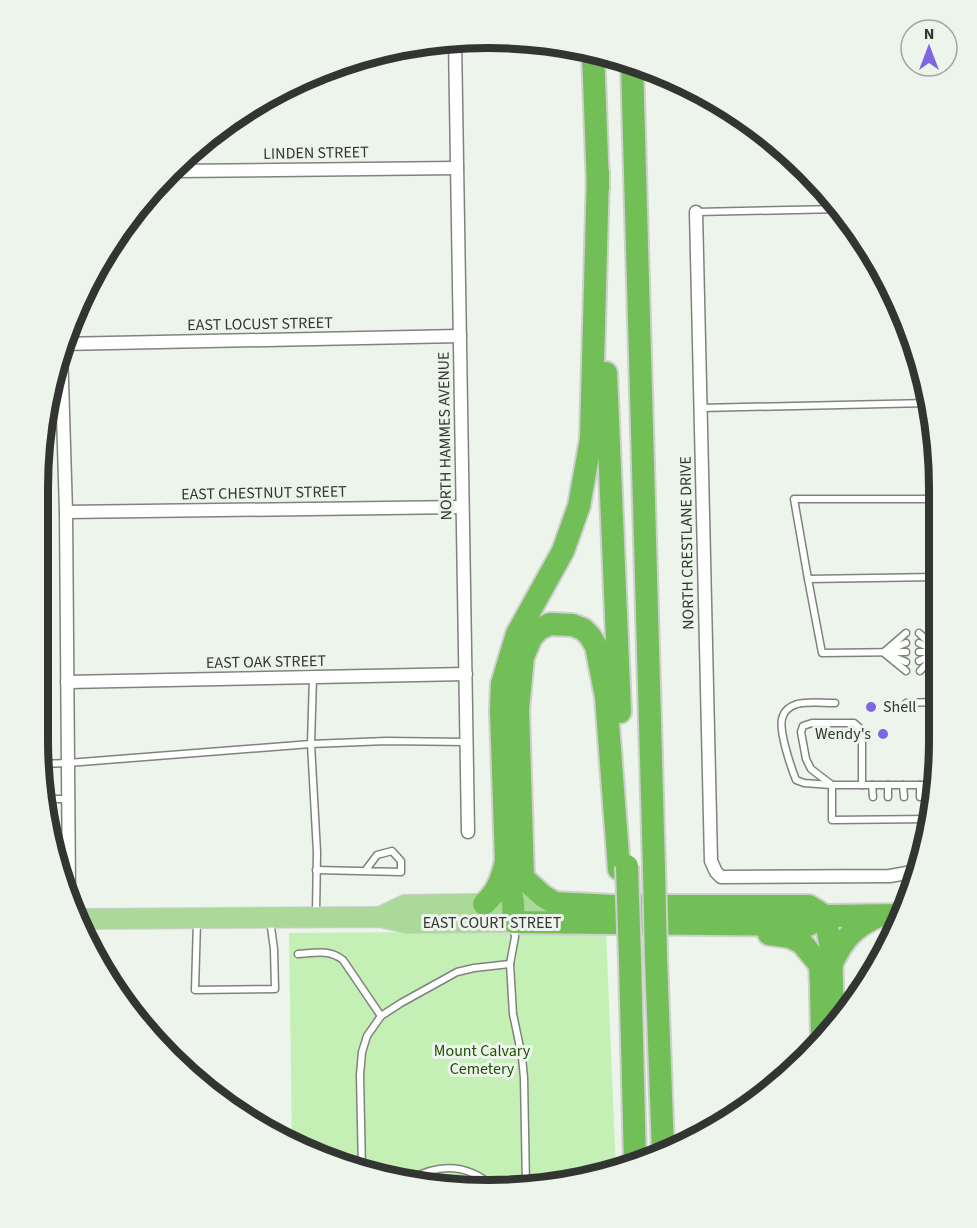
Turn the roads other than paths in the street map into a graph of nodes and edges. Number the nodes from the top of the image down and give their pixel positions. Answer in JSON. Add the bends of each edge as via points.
{"nodes":[{"id":1,"x":455,"y":50,"type":"edge"},
{"id":2,"x":593,"y":61,"type":"edge"},
{"id":3,"x":632,"y":72,"type":"edge"},
{"id":4,"x":457,"y":168,"type":"junction"},
{"id":5,"x":183,"y":171,"type":"edge"},
{"id":6,"x":598,"y":172,"type":"junction"},
{"id":7,"x":829,"y":209,"type":"edge"},
{"id":8,"x":696,"y":212,"type":"joint"},
{"id":9,"x":460,"y":336,"type":"junction"},
{"id":10,"x":72,"y":346,"type":"edge"},
{"id":11,"x":62,"y":378,"type":"edge"},
{"id":12,"x":921,"y":403,"type":"edge"},
{"id":13,"x":700,"y":408,"type":"junction"},
{"id":14,"x":929,"y":499,"type":"edge"},
{"id":15,"x":462,"y":507,"type":"junction"},
{"id":16,"x":66,"y":512,"type":"junction"},
{"id":17,"x":929,"y":577,"type":"edge"},
{"id":18,"x":808,"y":579,"type":"junction"},
{"id":19,"x":906,"y":633,"type":"dead end"},
{"id":20,"x":919,"y":633,"type":"dead end"},
{"id":21,"x":906,"y":643,"type":"dead end"},
{"id":22,"x":919,"y":643,"type":"dead end"},
{"id":23,"x":929,"y":645,"type":"edge"},
{"id":24,"x":929,"y":649,"type":"edge"},
{"id":25,"x":883,"y":652,"type":"junction"},
{"id":26,"x":906,"y":652,"type":"dead end"},
{"id":27,"x":920,"y":652,"type":"dead end"},
{"id":28,"x":929,"y":652,"type":"edge"},
{"id":29,"x":929,"y":656,"type":"edge"},
{"id":30,"x":929,"y":660,"type":"edge"},
{"id":31,"x":920,"y":661,"type":"dead end"},
{"id":32,"x":906,"y":662,"type":"dead end"},
{"id":33,"x":906,"y":671,"type":"dead end"},
{"id":34,"x":920,"y":671,"type":"dead end"},
{"id":35,"x":466,"y":674,"type":"junction"},
{"id":36,"x":313,"y":677,"type":"junction"},
{"id":37,"x":67,"y":682,"type":"junction"},
{"id":38,"x":929,"y":702,"type":"edge"},
{"id":39,"x":835,"y":703,"type":"dead end"},
{"id":40,"x":906,"y":703,"type":"dead end"},
{"id":41,"x":467,"y":742,"type":"junction"},
{"id":42,"x":311,"y":744,"type":"junction"},
{"id":43,"x":68,"y":763,"type":"junction"},
{"id":44,"x":49,"y":764,"type":"edge"},
{"id":45,"x":832,"y":785,"type":"junction"},
{"id":46,"x":862,"y":785,"type":"junction"},
{"id":47,"x":872,"y":785,"type":"junction"},
{"id":48,"x":888,"y":785,"type":"junction"},
{"id":49,"x":903,"y":785,"type":"junction"},
{"id":50,"x":920,"y":785,"type":"junction"},
{"id":51,"x":926,"y":785,"type":"edge"},
{"id":52,"x":873,"y":797,"type":"dead end"},
{"id":53,"x":888,"y":797,"type":"dead end"},
{"id":54,"x":904,"y":797,"type":"dead end"},
{"id":55,"x":921,"y":797,"type":"dead end"},
{"id":56,"x":68,"y":799,"type":"junction"},
{"id":57,"x":52,"y":800,"type":"edge"},
{"id":58,"x":873,"y":811,"type":"dead end"},
{"id":59,"x":889,"y":811,"type":"dead end"},
{"id":60,"x":904,"y":811,"type":"dead end"},
{"id":61,"x":921,"y":811,"type":"dead end"},
{"id":62,"x":904,"y":819,"type":"junction"},
{"id":63,"x":921,"y":819,"type":"joint"},
{"id":64,"x":873,"y":820,"type":"junction"},
{"id":65,"x":889,"y":820,"type":"junction"},
{"id":66,"x":468,"y":832,"type":"dead end"},
{"id":67,"x":506,"y":863,"type":"junction"},
{"id":68,"x":623,"y":867,"type":"junction"},
{"id":69,"x":316,"y":870,"type":"junction"},
{"id":70,"x":365,"y":871,"type":"junction"},
{"id":71,"x":908,"y":873,"type":"edge"},
{"id":72,"x":69,"y":874,"type":"edge"},
{"id":73,"x":523,"y":878,"type":"junction"},
{"id":74,"x":555,"y":903,"type":"junction"},
{"id":75,"x":484,"y":904,"type":"junction"},
{"id":76,"x":513,"y":913,"type":"junction"},
{"id":77,"x":879,"y":915,"type":"junction"},
{"id":78,"x":892,"y":915,"type":"edge"},
{"id":79,"x":825,"y":916,"type":"junction"},
{"id":80,"x":316,"y":917,"type":"junction"},
{"id":81,"x":380,"y":917,"type":"junction"},
{"id":82,"x":197,"y":918,"type":"junction"},
{"id":83,"x":270,"y":918,"type":"junction"},
{"id":84,"x":87,"y":919,"type":"edge"},
{"id":85,"x":707,"y":924,"type":"junction"},
{"id":86,"x":298,"y":954,"type":"dead end"},
{"id":87,"x":510,"y":964,"type":"junction"},
{"id":88,"x":826,"y":964,"type":"junction"},
{"id":89,"x":659,"y":1015,"type":"junction"},
{"id":90,"x":832,"y":1015,"type":"edge"},
{"id":91,"x":381,"y":1016,"type":"junction"},
{"id":92,"x":822,"y":1028,"type":"edge"},
{"id":93,"x":669,"y":1141,"type":"edge"},
{"id":94,"x":663,"y":1144,"type":"edge"},
{"id":95,"x":635,"y":1155,"type":"edge"},
{"id":96,"x":362,"y":1161,"type":"edge"},
{"id":97,"x":419,"y":1174,"type":"edge"},
{"id":98,"x":526,"y":1178,"type":"edge"},
{"id":99,"x":487,"y":1180,"type":"edge"}],
"edges":[{"from":1,"to":4,"type":"street","name":"NORTH HAMMES AVENUE"},
{"from":2,"to":6,"type":"highway"},
{"from":3,"to":89,"type":"highway","bridge":true},
{"from":4,"to":5,"type":"street","name":"LINDEN STREET"},
{"from":4,"to":9,"type":"street","name":"NORTH HAMMES AVENUE"},
{"from":6,"to":67,"type":"highway","via":[[591,439],[579,506],[563,551],[517,634],[502,684]]},
{"from":6,"to":68,"type":"highway"},
{"from":7,"to":8,"type":"lane"},
{"from":8,"to":13,"type":"street","name":"NORTH CRESTLANE DRIVE"},
{"from":9,"to":10,"type":"street","name":"EAST LOCUST STREET"},
{"from":9,"to":15,"type":"street","name":"NORTH HAMMES AVENUE"},
{"from":11,"to":16,"type":"street"},
{"from":12,"to":13,"type":"lane"},
{"from":13,"to":71,"type":"street","name":"NORTH CRESTLANE DRIVE","via":[[711,861],[721,877]]},
{"from":14,"to":18,"type":"lane","via":[[794,499]]},
{"from":15,"to":16,"type":"street","name":"EAST CHESTNUT STREET"},
{"from":15,"to":35,"type":"street","name":"NORTH HAMMES AVENUE"},
{"from":16,"to":37,"type":"street"},
{"from":17,"to":18,"type":"lane"},
{"from":18,"to":25,"type":"lane","via":[[822,653]]},
{"from":19,"to":25,"type":"lane"},
{"from":20,"to":23,"type":"lane"},
{"from":21,"to":25,"type":"lane"},
{"from":22,"to":24,"type":"lane"},
{"from":25,"to":26,"type":"lane"},
{"from":25,"to":32,"type":"lane"},
{"from":25,"to":33,"type":"lane"},
{"from":27,"to":28,"type":"lane"},
{"from":29,"to":31,"type":"lane"},
{"from":30,"to":34,"type":"lane"},
{"from":35,"to":36,"type":"street","name":"EAST OAK STREET"},
{"from":35,"to":41,"type":"street","name":"NORTH HAMMES AVENUE"},
{"from":36,"to":37,"type":"street","name":"EAST OAK STREET"},
{"from":36,"to":42,"type":"lane"},
{"from":37,"to":43,"type":"street"},
{"from":38,"to":40,"type":"lane"},
{"from":39,"to":45,"type":"lane","via":[[796,705],[782,717],[781,727],[796,780]]},
{"from":41,"to":42,"type":"lane"},
{"from":41,"to":66,"type":"street","name":"NORTH HAMMES AVENUE"},
{"from":42,"to":43,"type":"lane"},
{"from":42,"to":69,"type":"lane"},
{"from":43,"to":44,"type":"lane"},
{"from":43,"to":56,"type":"street"},
{"from":45,"to":46,"type":"lane"},
{"from":45,"to":46,"type":"lane","via":[[810,770],[803,726],[854,723],[862,730]]},
{"from":45,"to":64,"type":"lane","via":[[832,820]]},
{"from":46,"to":47,"type":"lane"},
{"from":47,"to":48,"type":"lane"},
{"from":47,"to":52,"type":"lane"},
{"from":48,"to":49,"type":"lane"},
{"from":48,"to":53,"type":"lane"},
{"from":49,"to":50,"type":"lane"},
{"from":49,"to":54,"type":"lane"},
{"from":50,"to":51,"type":"lane"},
{"from":50,"to":55,"type":"lane"},
{"from":56,"to":57,"type":"lane"},
{"from":56,"to":72,"type":"street"},
{"from":58,"to":64,"type":"lane"},
{"from":59,"to":65,"type":"lane"},
{"from":60,"to":62,"type":"lane"},
{"from":61,"to":63,"type":"lane"},
{"from":62,"to":63,"type":"lane"},
{"from":62,"to":65,"type":"lane"},
{"from":64,"to":65,"type":"lane"},
{"from":67,"to":75,"type":"highway","via":[[501,882]]},
{"from":67,"to":76,"type":"highway"},
{"from":68,"to":73,"type":"highway","via":[[606,697],[596,646],[583,629],[550,624],[531,638],[523,657],[518,709]]},
{"from":68,"to":95,"type":"highway","bridge":true},
{"from":69,"to":70,"type":"lane"},
{"from":69,"to":80,"type":"lane"},
{"from":70,"to":70,"type":"lane","via":[[401,872],[401,861],[392,851],[377,855]]},
{"from":73,"to":74,"type":"highway"},
{"from":73,"to":76,"type":"highway"},
{"from":74,"to":76,"type":"main road"},
{"from":74,"to":79,"type":"highway","via":[[809,906]]},
{"from":75,"to":76,"type":"main road"},
{"from":75,"to":81,"type":"main road","via":[[405,904]]},
{"from":76,"to":81,"type":"main road","name":"EAST COURT STREET","via":[[406,923]]},
{"from":76,"to":85,"type":"highway","name":"EAST COURT STREET"},
{"from":76,"to":87,"type":"lane","via":[[515,937]]},
{"from":77,"to":78,"type":"highway","name":"EAST COURT STREET"},
{"from":77,"to":79,"type":"highway","name":"EAST COURT STREET"},
{"from":77,"to":88,"type":"highway","via":[[849,934]]},
{"from":79,"to":85,"type":"highway","name":"EAST COURT STREET","via":[[808,926]]},
{"from":79,"to":88,"type":"highway","via":[[831,948]]},
{"from":80,"to":81,"type":"main road","name":"EAST COURT STREET"},
{"from":80,"to":83,"type":"main road","name":"EAST COURT STREET"},
{"from":82,"to":83,"type":"main road","name":"EAST COURT STREET"},
{"from":82,"to":83,"type":"lane","via":[[195,990],[275,989]]},
{"from":82,"to":84,"type":"main road","name":"EAST COURT STREET"},
{"from":85,"to":88,"type":"highway","via":[[722,933],[790,937]]},
{"from":86,"to":91,"type":"lane","via":[[336,954]]},
{"from":87,"to":91,"type":"lane","via":[[457,972]]},
{"from":87,"to":98,"type":"lane","via":[[513,1014],[524,1078]]},
{"from":88,"to":90,"type":"highway"},
{"from":88,"to":92,"type":"highway"},
{"from":89,"to":93,"type":"highway"},
{"from":89,"to":94,"type":"highway"},
{"from":91,"to":96,"type":"lane","via":[[367,1036],[362,1052]]},
{"from":97,"to":99,"type":"lane","via":[[444,1168],[466,1170]]}]}
